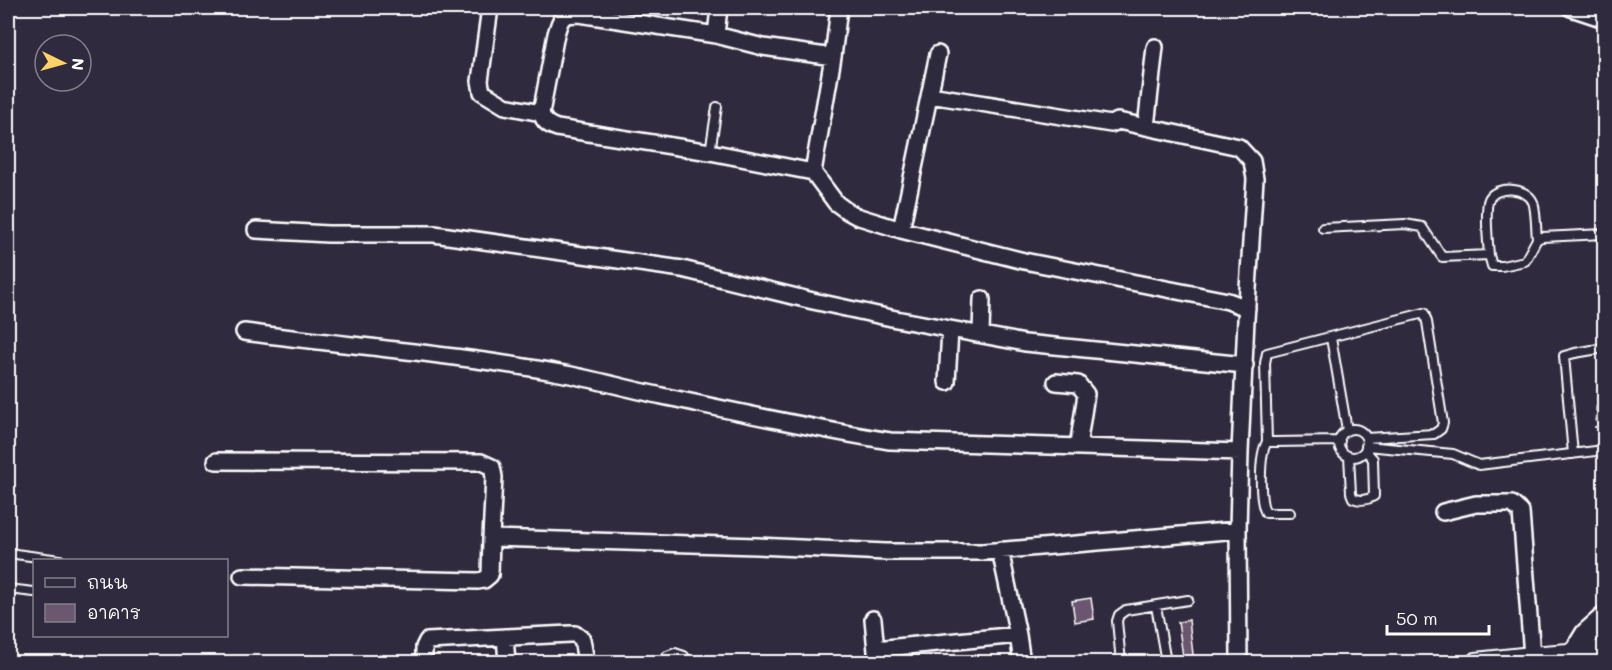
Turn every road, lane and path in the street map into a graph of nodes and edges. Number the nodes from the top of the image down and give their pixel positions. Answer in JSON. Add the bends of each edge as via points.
{"nodes":[{"id":1,"x":489,"y":8,"type":"edge"},
{"id":2,"x":719,"y":8,"type":"edge"},
{"id":3,"x":839,"y":8,"type":"edge"},
{"id":4,"x":1571,"y":8,"type":"edge"},
{"id":5,"x":1605,"y":19,"type":"edge"},
{"id":6,"x":716,"y":35,"type":"junction"},
{"id":7,"x":1155,"y":47,"type":"dead end"},
{"id":8,"x":938,"y":54,"type":"dead end"},
{"id":9,"x":833,"y":57,"type":"junction"},
{"id":10,"x":930,"y":95,"type":"junction"},
{"id":11,"x":717,"y":107,"type":"dead end"},
{"id":12,"x":542,"y":113,"type":"junction"},
{"id":13,"x":1146,"y":127,"type":"junction"},
{"id":14,"x":710,"y":152,"type":"junction"},
{"id":15,"x":813,"y":172,"type":"junction"},
{"id":16,"x":1323,"y":228,"type":"dead end"},
{"id":17,"x":256,"y":230,"type":"dead end"},
{"id":18,"x":901,"y":230,"type":"junction"},
{"id":19,"x":1605,"y":234,"type":"edge"},
{"id":20,"x":1537,"y":239,"type":"junction"},
{"id":21,"x":1489,"y":255,"type":"junction"},
{"id":22,"x":982,"y":299,"type":"dead end"},
{"id":23,"x":1247,"y":308,"type":"junction"},
{"id":24,"x":950,"y":330,"type":"junction"},
{"id":25,"x":244,"y":332,"type":"dead end"},
{"id":26,"x":981,"y":334,"type":"junction"},
{"id":27,"x":1331,"y":338,"type":"junction"},
{"id":28,"x":1605,"y":348,"type":"edge"},
{"id":29,"x":1245,"y":366,"type":"junction"},
{"id":30,"x":947,"y":382,"type":"dead end"},
{"id":31,"x":1056,"y":382,"type":"dead end"},
{"id":32,"x":1605,"y":388,"type":"edge"},
{"id":33,"x":1605,"y":426,"type":"edge"},
{"id":34,"x":1347,"y":430,"type":"junction"},
{"id":35,"x":1340,"y":441,"type":"junction"},
{"id":36,"x":1267,"y":442,"type":"junction"},
{"id":37,"x":1366,"y":445,"type":"junction"},
{"id":38,"x":1078,"y":447,"type":"junction"},
{"id":39,"x":1605,"y":450,"type":"edge"},
{"id":40,"x":1240,"y":452,"type":"junction"},
{"id":41,"x":1573,"y":454,"type":"junction"},
{"id":42,"x":1349,"y":456,"type":"junction"},
{"id":43,"x":216,"y":460,"type":"dead end"},
{"id":44,"x":1443,"y":512,"type":"dead end"},
{"id":45,"x":1290,"y":513,"type":"dead end"},
{"id":46,"x":1238,"y":530,"type":"junction"},
{"id":47,"x":490,"y":538,"type":"junction"},
{"id":48,"x":1000,"y":550,"type":"junction"},
{"id":49,"x":8,"y":553,"type":"edge"},
{"id":50,"x":47,"y":559,"type":"edge"},
{"id":51,"x":242,"y":576,"type":"dead end"},
{"id":52,"x":8,"y":589,"type":"edge"},
{"id":53,"x":33,"y":592,"type":"edge"},
{"id":54,"x":1188,"y":600,"type":"dead end"},
{"id":55,"x":1156,"y":606,"type":"junction"},
{"id":56,"x":873,"y":619,"type":"dead end"},
{"id":57,"x":1605,"y":619,"type":"edge"},
{"id":58,"x":1018,"y":635,"type":"junction"},
{"id":59,"x":505,"y":638,"type":"junction"},
{"id":60,"x":1605,"y":650,"type":"edge"},
{"id":61,"x":1576,"y":652,"type":"junction"},
{"id":62,"x":877,"y":656,"type":"edge"},
{"id":63,"x":1532,"y":656,"type":"junction"},
{"id":64,"x":424,"y":663,"type":"edge"},
{"id":65,"x":507,"y":663,"type":"edge"},
{"id":66,"x":585,"y":663,"type":"edge"},
{"id":67,"x":666,"y":663,"type":"edge"},
{"id":68,"x":687,"y":663,"type":"edge"},
{"id":69,"x":1022,"y":663,"type":"edge"},
{"id":70,"x":1121,"y":663,"type":"edge"},
{"id":71,"x":1166,"y":663,"type":"edge"},
{"id":72,"x":1239,"y":663,"type":"edge"},
{"id":73,"x":1476,"y":663,"type":"edge"}],
"edges":[{"from":1,"to":12,"type":"street","via":[[482,92],[505,106]]},
{"from":2,"to":6,"type":"street"},
{"from":3,"to":9,"type":"street"},
{"from":4,"to":5,"type":"street"},
{"from":6,"to":9,"type":"street","via":[[763,47]]},
{"from":6,"to":12,"type":"street","via":[[568,14],[556,34]]},
{"from":7,"to":13,"type":"street"},
{"from":8,"to":10,"type":"street"},
{"from":9,"to":15,"type":"street"},
{"from":10,"to":13,"type":"street"},
{"from":10,"to":18,"type":"street"},
{"from":11,"to":14,"type":"lane"},
{"from":12,"to":14,"type":"street","via":[[549,126],[557,128]]},
{"from":13,"to":23,"type":"street","via":[[1239,147],[1252,161],[1255,179]]},
{"from":14,"to":15,"type":"street"},
{"from":15,"to":18,"type":"street","via":[[836,203],[847,211]]},
{"from":16,"to":21,"type":"lane","via":[[1405,224],[1422,227],[1442,257]]},
{"from":17,"to":24,"type":"street","via":[[434,234],[682,269]]},
{"from":18,"to":23,"type":"street","via":[[1024,261]]},
{"from":19,"to":20,"type":"lane"},
{"from":20,"to":21,"type":"lane","via":[[1525,261],[1492,266]]},
{"from":20,"to":21,"type":"lane","via":[[1533,201],[1528,195],[1520,191],[1494,192],[1488,200]]},
{"from":22,"to":26,"type":"street"},
{"from":23,"to":29,"type":"street"},
{"from":24,"to":26,"type":"street"},
{"from":24,"to":30,"type":"street"},
{"from":25,"to":38,"type":"street","via":[[455,356],[562,373],[890,441]]},
{"from":26,"to":29,"type":"street","via":[[1025,343]]},
{"from":27,"to":34,"type":"lane"},
{"from":27,"to":36,"type":"lane","via":[[1267,353]]},
{"from":27,"to":37,"type":"lane","via":[[1424,313],[1427,322],[1442,429],[1434,434]]},
{"from":28,"to":41,"type":"lane","via":[[1564,356]]},
{"from":29,"to":40,"type":"street"},
{"from":31,"to":38,"type":"street","via":[[1078,384],[1086,394]]},
{"from":32,"to":33,"type":"path","via":[[1598,391],[1595,427]]},
{"from":34,"to":35,"type":"lane"},
{"from":34,"to":37,"type":"lane","via":[[1358,430]]},
{"from":35,"to":36,"type":"lane"},
{"from":35,"to":42,"type":"lane"},
{"from":36,"to":45,"type":"lane","via":[[1261,462],[1264,510]]},
{"from":37,"to":41,"type":"lane","via":[[1453,454],[1479,465]]},
{"from":37,"to":42,"type":"lane","via":[[1358,456]]},
{"from":37,"to":42,"type":"lane","via":[[1373,459],[1375,489],[1370,499],[1358,500],[1351,494]]},
{"from":38,"to":40,"type":"street"},
{"from":39,"to":41,"type":"lane"},
{"from":40,"to":46,"type":"street"},
{"from":43,"to":47,"type":"street","via":[[482,462],[492,467],[494,477]]},
{"from":44,"to":63,"type":"street","via":[[1476,504],[1512,504],[1521,512]]},
{"from":46,"to":48,"type":"street"},
{"from":46,"to":72,"type":"street"},
{"from":47,"to":48,"type":"street","via":[[886,552]]},
{"from":47,"to":51,"type":"street","via":[[490,575],[478,581]]},
{"from":48,"to":58,"type":"street"},
{"from":49,"to":50,"type":"lane"},
{"from":52,"to":53,"type":"lane"},
{"from":54,"to":55,"type":"lane"},
{"from":55,"to":70,"type":"lane","via":[[1126,610],[1119,615]]},
{"from":55,"to":71,"type":"lane"},
{"from":56,"to":62,"type":"street"},
{"from":57,"to":61,"type":"main road","via":[[1587,634]]},
{"from":58,"to":62,"type":"street"},
{"from":58,"to":69,"type":"street"},
{"from":59,"to":64,"type":"street","via":[[427,641]]},
{"from":59,"to":65,"type":"street"},
{"from":59,"to":66,"type":"street","via":[[575,634],[582,639]]},
{"from":60,"to":61,"type":"street"},
{"from":61,"to":63,"type":"street"},
{"from":63,"to":73,"type":"street"},
{"from":67,"to":68,"type":"lane","via":[[667,656],[675,653],[684,656]]}]}
